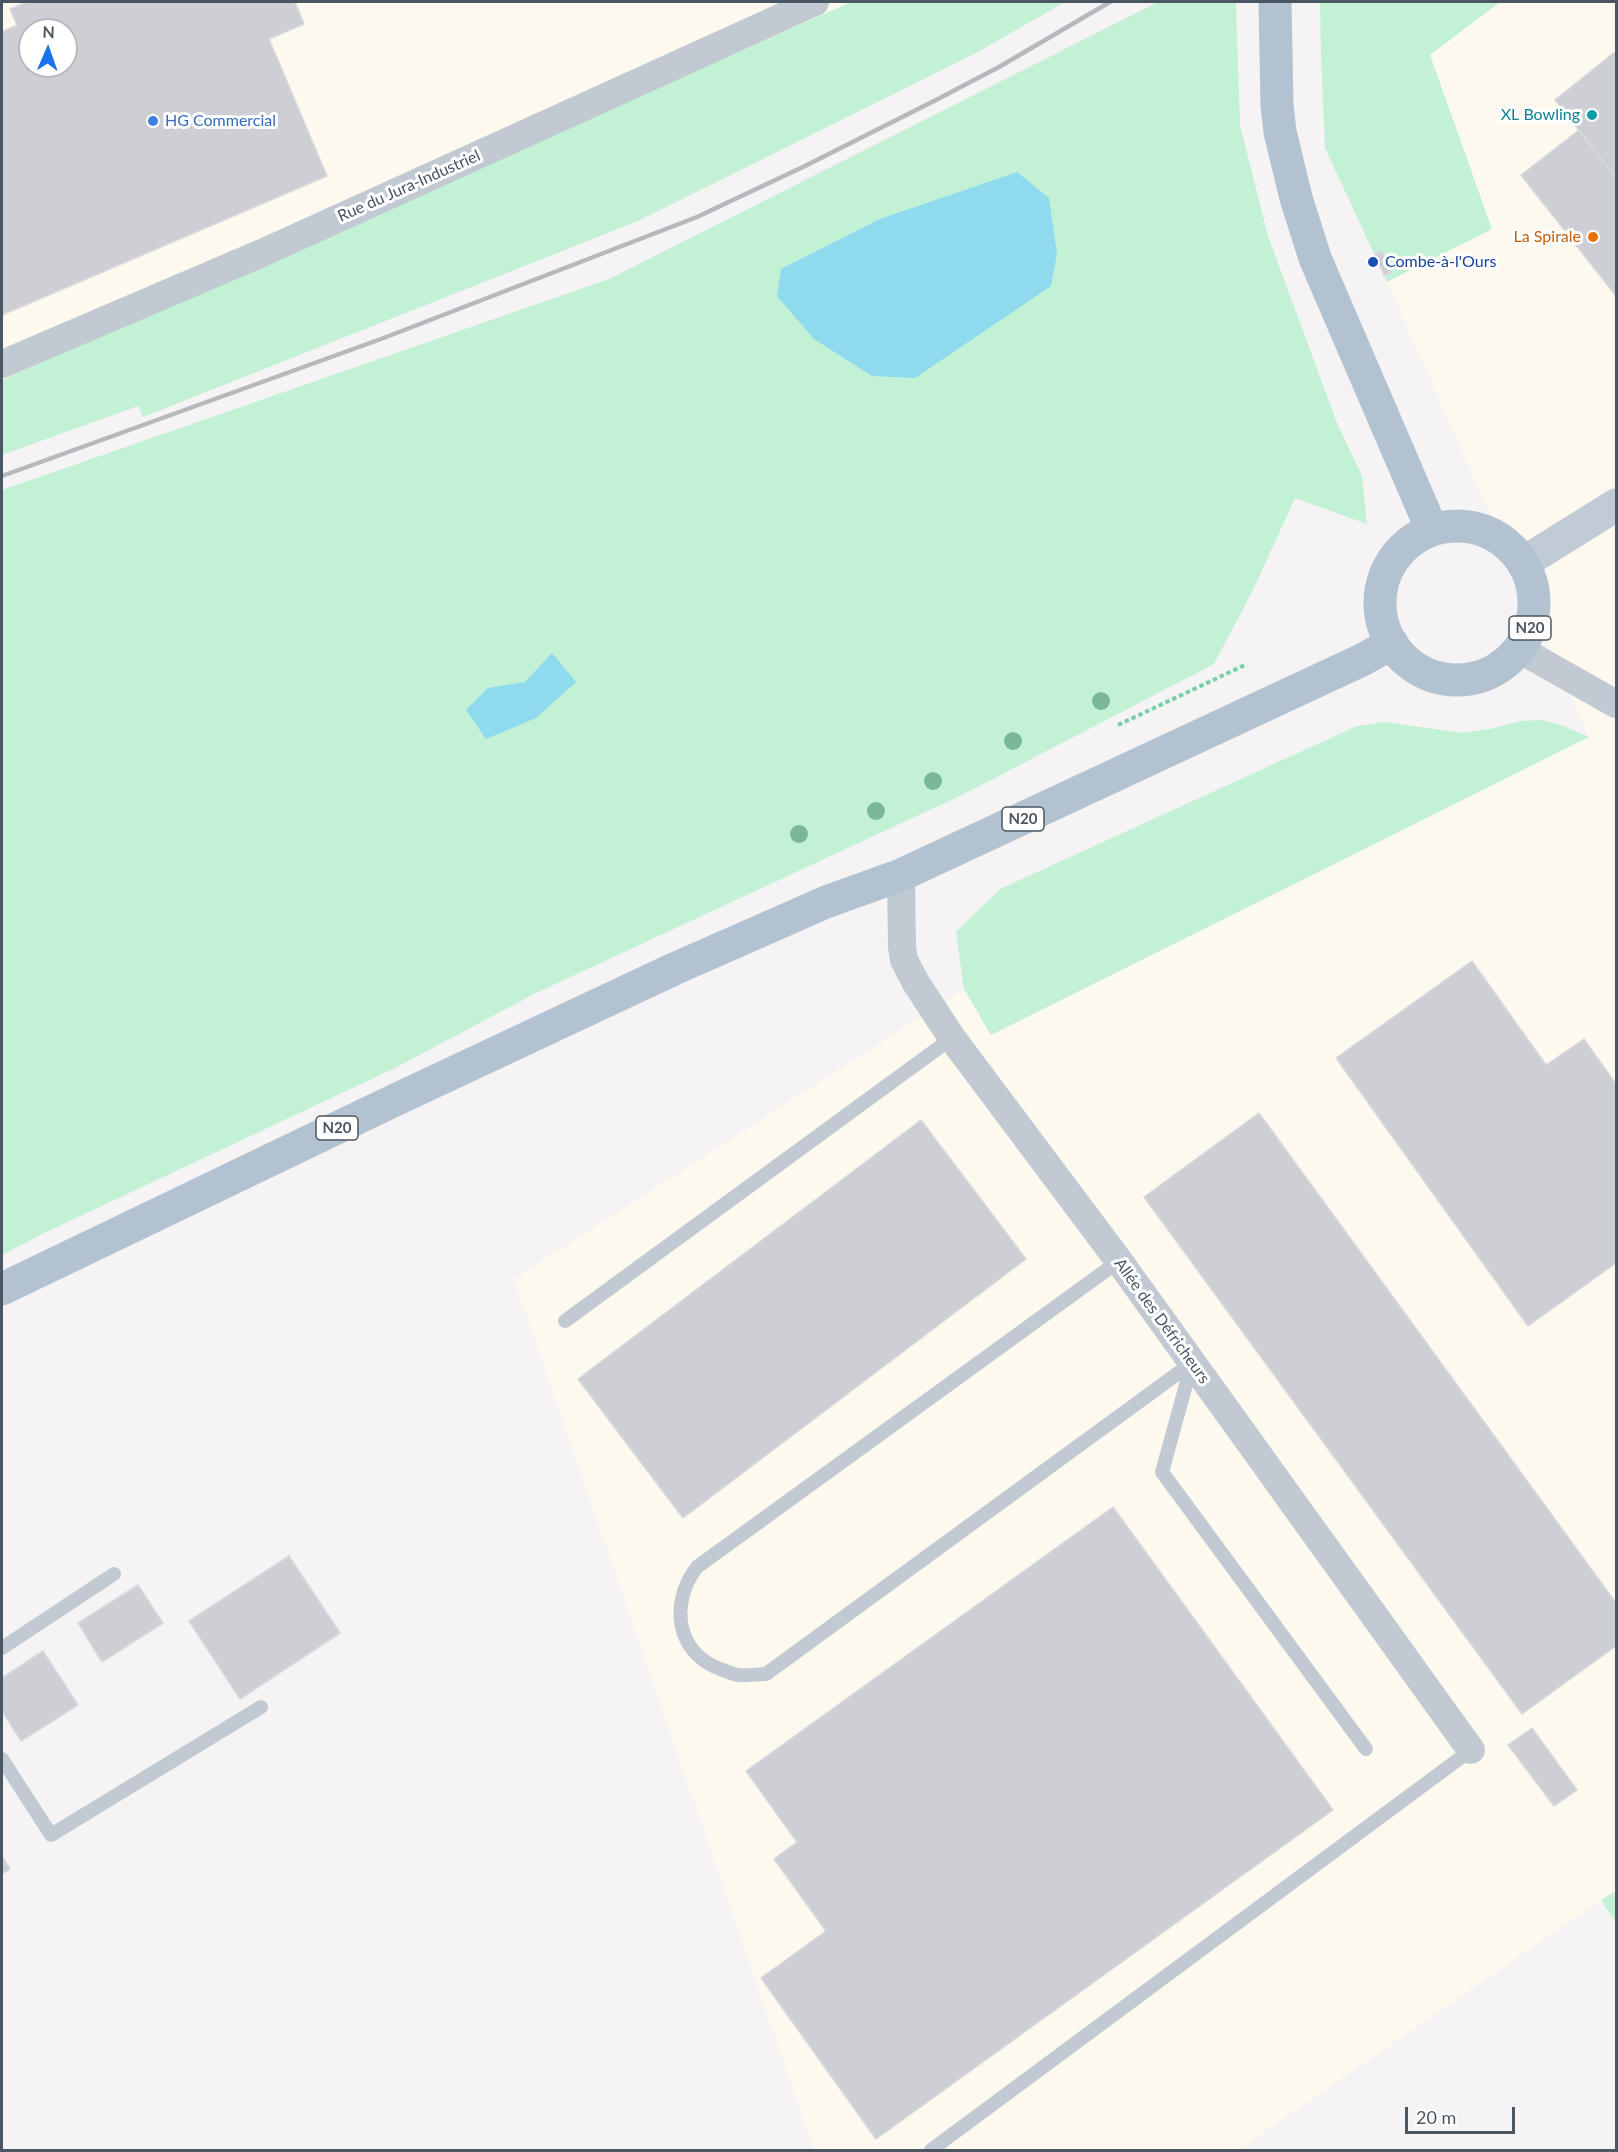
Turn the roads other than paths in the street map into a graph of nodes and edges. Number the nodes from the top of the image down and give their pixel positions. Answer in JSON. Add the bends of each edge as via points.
{"nodes":[{"id":1,"x":815,"y":2,"type":"edge"},
{"id":2,"x":1275,"y":2,"type":"edge"},
{"id":3,"x":2,"y":364,"type":"edge"},
{"id":4,"x":1617,"y":505,"type":"edge"},
{"id":5,"x":1431,"y":530,"type":"junction"},
{"id":6,"x":1524,"y":563,"type":"junction"},
{"id":7,"x":1392,"y":643,"type":"junction"},
{"id":8,"x":1519,"y":649,"type":"junction"},
{"id":9,"x":1617,"y":704,"type":"edge"},
{"id":10,"x":901,"y":875,"type":"junction"},
{"id":11,"x":952,"y":1038,"type":"junction"},
{"id":12,"x":1119,"y":1261,"type":"junction"},
{"id":13,"x":2,"y":1289,"type":"edge"},
{"id":14,"x":565,"y":1321,"type":"dead end"},
{"id":15,"x":1192,"y":1364,"type":"junction"},
{"id":16,"x":114,"y":1574,"type":"dead end"},
{"id":17,"x":2,"y":1648,"type":"edge"},
{"id":18,"x":261,"y":1707,"type":"dead end"},
{"id":19,"x":1366,"y":1749,"type":"dead end"},
{"id":20,"x":1471,"y":1750,"type":"joint"},
{"id":21,"x":2,"y":1759,"type":"edge"},
{"id":22,"x":931,"y":2151,"type":"edge"}],
"edges":[{"from":1,"to":3,"type":"street","name":"Rue du Jura-Industriel","via":[[262,253]]},
{"from":2,"to":5,"type":"main road","via":[[1277,105],[1285,158],[1315,258]]},
{"from":4,"to":6,"type":"main road"},
{"from":5,"to":6,"type":"main road","number":"N20","via":[[1466,526],[1483,530],[1513,549]]},
{"from":5,"to":7,"type":"main road","number":"N20","via":[[1411,540],[1384,577],[1380,599],[1382,622]]},
{"from":6,"to":8,"type":"main road","number":"N20","via":[[1535,597],[1531,624]]},
{"from":7,"to":8,"type":"main road","number":"N20","via":[[1423,672],[1465,680],[1485,675]]},
{"from":7,"to":10,"type":"main road","number":"N20"},
{"from":8,"to":9,"type":"street"},
{"from":10,"to":11,"type":"street","name":"Allée des Défricheurs","via":[[904,960]]},
{"from":10,"to":13,"type":"main road","number":"N20","via":[[826,902],[674,969]]},
{"from":11,"to":12,"type":"street","name":"Allée des Défricheurs"},
{"from":11,"to":14,"type":"lane"},
{"from":12,"to":15,"type":"street","name":"Allée des Défricheurs"},
{"from":12,"to":15,"type":"lane","via":[[697,1568],[686,1584],[680,1604],[683,1632],[690,1646],[712,1666],[736,1675],[766,1674]]},
{"from":15,"to":19,"type":"lane","via":[[1162,1472]]},
{"from":15,"to":20,"type":"street","name":"Allée des Défricheurs"},
{"from":16,"to":17,"type":"lane"},
{"from":18,"to":21,"type":"lane","via":[[51,1835]]},
{"from":20,"to":22,"type":"lane"}]}
